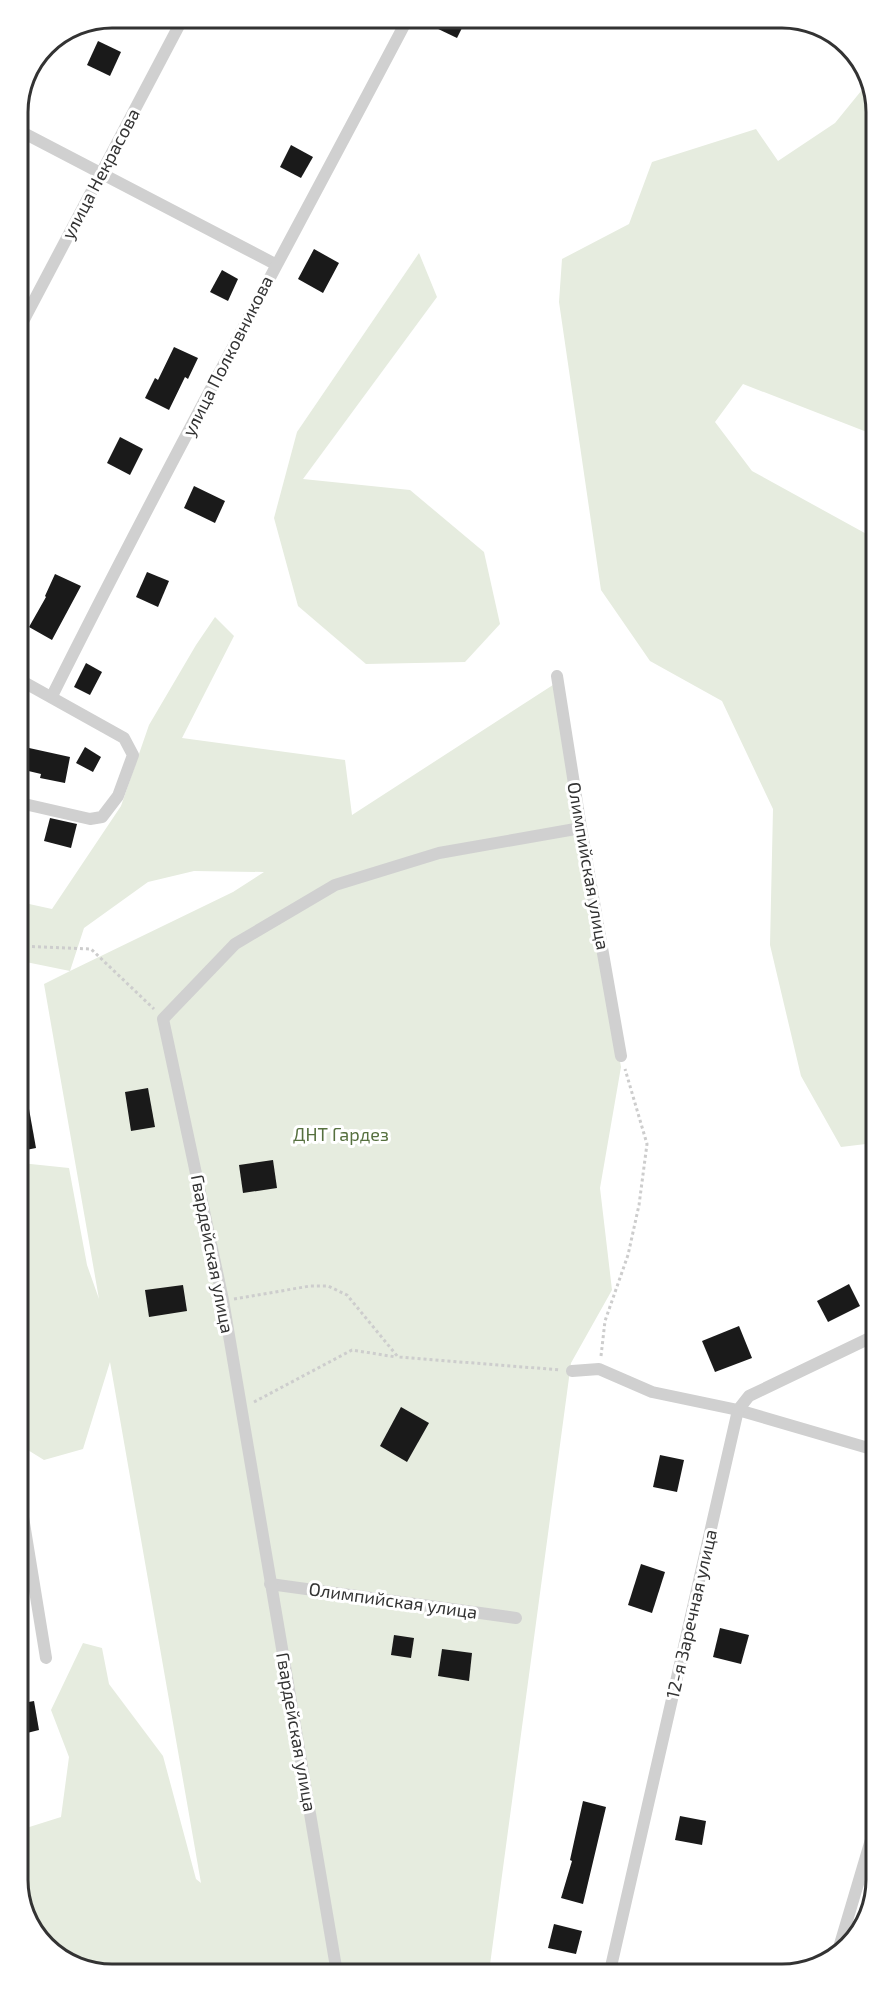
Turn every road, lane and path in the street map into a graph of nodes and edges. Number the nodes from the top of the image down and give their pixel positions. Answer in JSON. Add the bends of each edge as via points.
{"nodes":[{"id":1,"x":177,"y":29,"type":"edge"},
{"id":2,"x":402,"y":29,"type":"edge"},
{"id":3,"x":29,"y":136,"type":"edge"},
{"id":4,"x":101,"y":173,"type":"junction"},
{"id":5,"x":275,"y":264,"type":"junction"},
{"id":6,"x":29,"y":310,"type":"edge"},
{"id":7,"x":557,"y":676,"type":"dead end"},
{"id":8,"x":29,"y":684,"type":"edge"},
{"id":9,"x":52,"y":696,"type":"junction"},
{"id":10,"x":29,"y":805,"type":"edge"},
{"id":11,"x":581,"y":828,"type":"junction"},
{"id":12,"x":29,"y":946,"type":"edge"},
{"id":13,"x":164,"y":1019,"type":"junction"},
{"id":14,"x":621,"y":1056,"type":"joint"},
{"id":15,"x":223,"y":1300,"type":"junction"},
{"id":16,"x":866,"y":1340,"type":"edge"},
{"id":17,"x":398,"y":1357,"type":"junction"},
{"id":18,"x":599,"y":1369,"type":"junction"},
{"id":19,"x":572,"y":1371,"type":"joint"},
{"id":20,"x":241,"y":1409,"type":"junction"},
{"id":21,"x":738,"y":1410,"type":"junction"},
{"id":22,"x":866,"y":1447,"type":"edge"},
{"id":23,"x":29,"y":1554,"type":"edge"},
{"id":24,"x":270,"y":1584,"type":"junction"},
{"id":25,"x":516,"y":1618,"type":"dead end"},
{"id":26,"x":46,"y":1658,"type":"dead end"},
{"id":27,"x":866,"y":1857,"type":"edge"},
{"id":28,"x":841,"y":1940,"type":"edge"},
{"id":29,"x":336,"y":1964,"type":"edge"},
{"id":30,"x":612,"y":1964,"type":"edge"}],
"edges":[{"from":1,"to":4,"type":"street","name":"улица Некрасова"},
{"from":2,"to":5,"type":"street","name":"улица Полковникова"},
{"from":3,"to":4,"type":"street"},
{"from":4,"to":5,"type":"street"},
{"from":4,"to":6,"type":"street","name":"улица Некрасова"},
{"from":5,"to":9,"type":"street","name":"улица Полковникова"},
{"from":7,"to":11,"type":"street","name":"Олимпийская улица"},
{"from":8,"to":9,"type":"street"},
{"from":9,"to":10,"type":"street","via":[[124,738],[133,755],[118,796],[102,817],[90,819]]},
{"from":11,"to":13,"type":"street","via":[[439,853],[335,885],[234,944]]},
{"from":11,"to":14,"type":"street","name":"Олимпийская улица"},
{"from":12,"to":13,"type":"path","via":[[91,949]]},
{"from":13,"to":15,"type":"street","name":"Гвардейская улица"},
{"from":14,"to":18,"type":"path","via":[[647,1144],[639,1205],[628,1255],[605,1321]]},
{"from":15,"to":17,"type":"path","via":[[328,1286],[347,1295]]},
{"from":15,"to":20,"type":"street","name":"Гвардейская улица"},
{"from":16,"to":21,"type":"street","via":[[749,1396]]},
{"from":17,"to":19,"type":"path"},
{"from":17,"to":20,"type":"path","via":[[352,1350]]},
{"from":18,"to":19,"type":"street"},
{"from":18,"to":21,"type":"street","via":[[652,1392]]},
{"from":20,"to":24,"type":"street","name":"Гвардейская улица"},
{"from":21,"to":22,"type":"street"},
{"from":21,"to":30,"type":"street","name":"12-я Заречная улица"},
{"from":23,"to":26,"type":"street"},
{"from":24,"to":25,"type":"street","name":"Олимпийская улица"},
{"from":24,"to":29,"type":"street","name":"Гвардейская улица"},
{"from":27,"to":28,"type":"street"}]}
